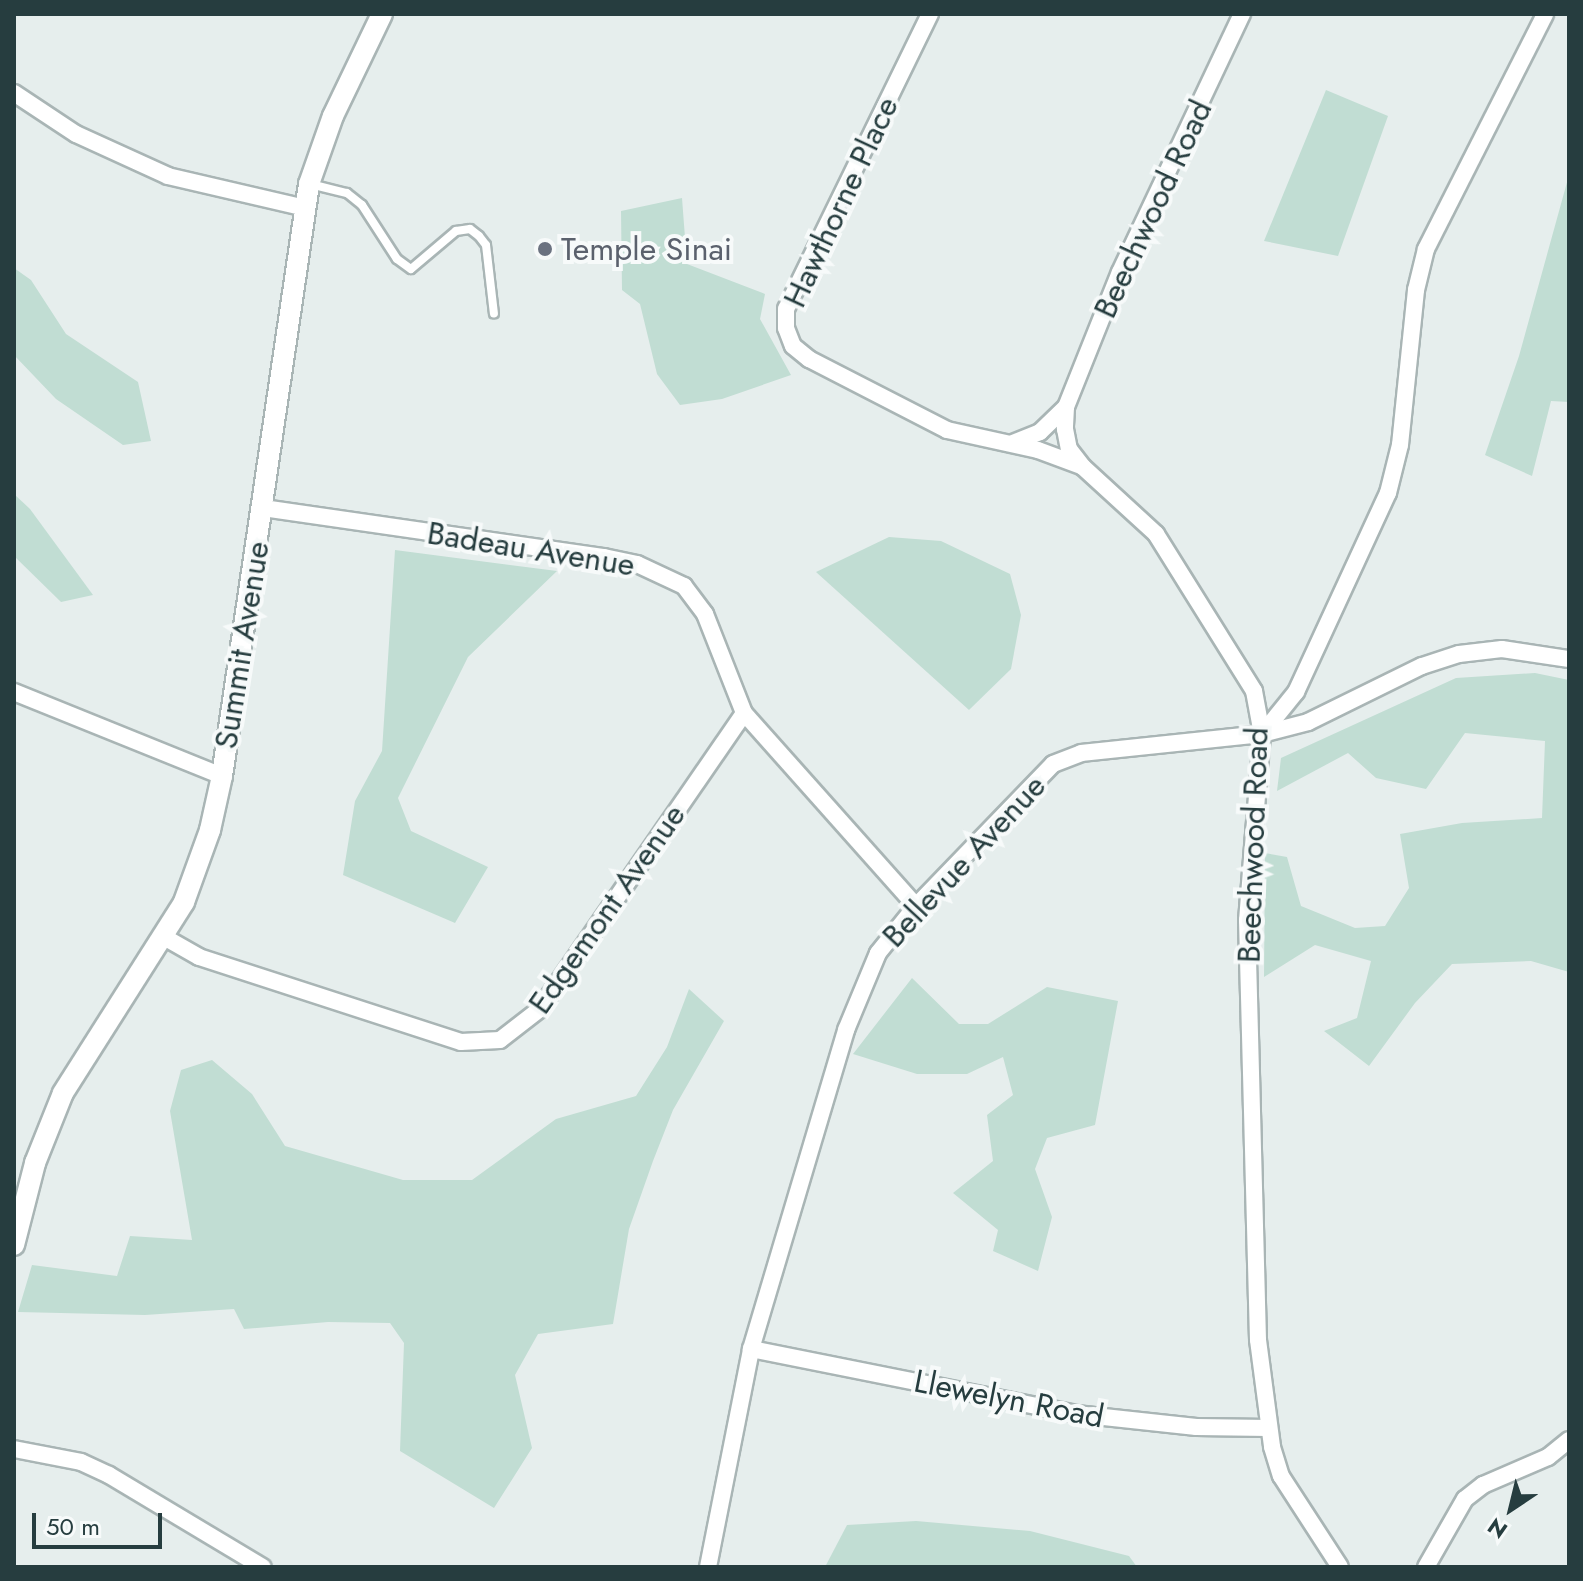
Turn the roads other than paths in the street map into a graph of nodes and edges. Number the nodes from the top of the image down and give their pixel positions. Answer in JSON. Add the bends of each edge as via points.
{"nodes":[{"id":1,"x":382,"y":14,"type":"edge"},
{"id":2,"x":930,"y":14,"type":"edge"},
{"id":3,"x":1242,"y":14,"type":"edge"},
{"id":4,"x":1545,"y":14,"type":"edge"},
{"id":5,"x":14,"y":93,"type":"edge"},
{"id":6,"x":309,"y":184,"type":"junction"},
{"id":7,"x":306,"y":208,"type":"junction"},
{"id":8,"x":494,"y":314,"type":"dead end"},
{"id":9,"x":1066,"y":407,"type":"junction"},
{"id":10,"x":1013,"y":443,"type":"junction"},
{"id":11,"x":1083,"y":467,"type":"junction"},
{"id":12,"x":263,"y":508,"type":"junction"},
{"id":13,"x":1569,"y":659,"type":"edge"},
{"id":14,"x":14,"y":692,"type":"edge"},
{"id":15,"x":744,"y":713,"type":"junction"},
{"id":16,"x":1262,"y":734,"type":"junction"},
{"id":17,"x":222,"y":776,"type":"junction"},
{"id":18,"x":916,"y":906,"type":"junction"},
{"id":19,"x":164,"y":937,"type":"junction"},
{"id":20,"x":14,"y":1245,"type":"edge"},
{"id":21,"x":751,"y":1349,"type":"junction"},
{"id":22,"x":1269,"y":1428,"type":"junction"},
{"id":23,"x":1569,"y":1440,"type":"edge"},
{"id":24,"x":14,"y":1449,"type":"edge"},
{"id":25,"x":263,"y":1567,"type":"edge"},
{"id":26,"x":708,"y":1567,"type":"edge"},
{"id":27,"x":1340,"y":1567,"type":"edge"},
{"id":28,"x":1426,"y":1567,"type":"edge"}],
"edges":[{"from":1,"to":6,"type":"street","name":"Summit Avenue","via":[[333,116]]},
{"from":2,"to":10,"type":"street","name":"Hawthorne Place","via":[[786,309],[786,328],[793,346],[809,359],[933,423]]},
{"from":3,"to":9,"type":"street","name":"Beechwood Road","via":[[1132,245]]},
{"from":4,"to":16,"type":"street","via":[[1426,249],[1416,290],[1400,445],[1388,493],[1296,692]]},
{"from":5,"to":7,"type":"street","via":[[76,134],[168,176]]},
{"from":6,"to":7,"type":"street","name":"Summit Avenue"},
{"from":6,"to":8,"type":"lane","via":[[347,193],[362,205],[397,259],[411,269],[456,231],[470,229],[486,245]]},
{"from":7,"to":12,"type":"street","name":"Summit Avenue"},
{"from":9,"to":10,"type":"street","via":[[1040,432]]},
{"from":9,"to":11,"type":"street","name":"Beechwood Road","via":[[1069,449]]},
{"from":10,"to":11,"type":"street","name":"Hawthorne Place"},
{"from":11,"to":16,"type":"street","name":"Beechwood Road","via":[[1156,534],[1176,563],[1254,691]]},
{"from":12,"to":15,"type":"street","name":"Badeau Avenue","via":[[604,557],[664,574],[700,605]]},
{"from":12,"to":17,"type":"street","name":"Summit Avenue"},
{"from":13,"to":16,"type":"street","name":"Bellevue Avenue","via":[[1502,649],[1459,654],[1422,666],[1328,714]]},
{"from":14,"to":17,"type":"street"},
{"from":15,"to":18,"type":"street","name":"Badeau Avenue"},
{"from":15,"to":19,"type":"street","name":"Edgemont Avenue","via":[[540,1009],[500,1040],[461,1042],[199,957]]},
{"from":16,"to":18,"type":"street","name":"Bellevue Avenue","via":[[1081,753],[1053,764]]},
{"from":16,"to":22,"type":"street","name":"Beechwood Road","via":[[1247,920],[1258,1340]]},
{"from":17,"to":19,"type":"street","name":"Summit Avenue","via":[[200,862]]},
{"from":18,"to":21,"type":"street","name":"Bellevue Avenue","via":[[878,953],[846,1030]]},
{"from":19,"to":20,"type":"street","name":"Summit Avenue","via":[[95,1035],[63,1093],[35,1163]]},
{"from":21,"to":22,"type":"street","name":"Llewelyn Road","via":[[1076,1414],[1196,1427]]},
{"from":21,"to":26,"type":"street","name":"Bellevue Avenue"},
{"from":22,"to":27,"type":"street","name":"Beechwood Road","via":[[1281,1476]]},
{"from":23,"to":28,"type":"street","via":[[1548,1457],[1483,1485],[1465,1499]]},
{"from":24,"to":25,"type":"street","via":[[55,1455],[109,1475]]}]}
